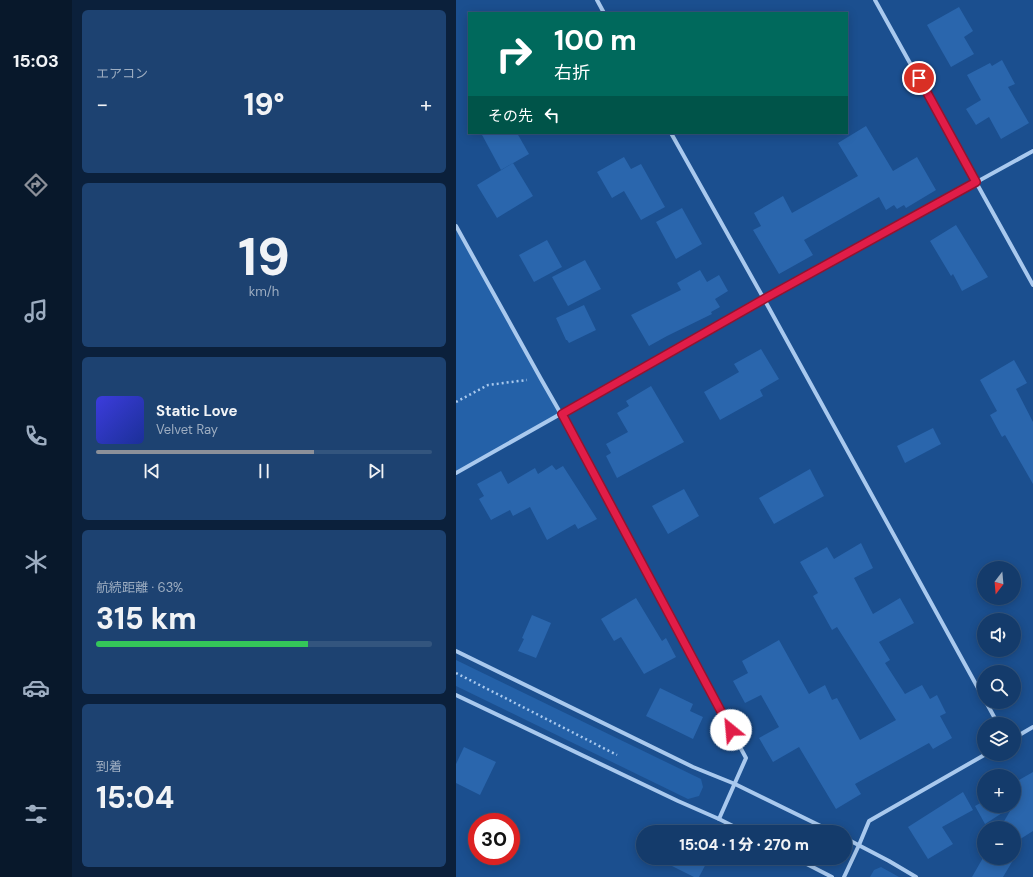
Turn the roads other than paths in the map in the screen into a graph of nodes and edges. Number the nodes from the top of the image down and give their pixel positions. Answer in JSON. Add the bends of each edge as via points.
{"nodes":[{"id":1,"x":597,"y":0,"type":"edge"},
{"id":2,"x":875,"y":0,"type":"edge"},
{"id":3,"x":603,"y":12,"type":"edge"},
{"id":4,"x":672,"y":134,"type":"edge"},
{"id":5,"x":1033,"y":151,"type":"edge"},
{"id":6,"x":976,"y":182,"type":"junction"},
{"id":7,"x":456,"y":226,"type":"edge"},
{"id":8,"x":1033,"y":285,"type":"edge"},
{"id":9,"x":764,"y":299,"type":"junction"},
{"id":10,"x":562,"y":414,"type":"junction"},
{"id":11,"x":456,"y":473,"type":"edge"},
{"id":12,"x":456,"y":651,"type":"edge"},
{"id":13,"x":977,"y":686,"type":"edge"},
{"id":14,"x":456,"y":695,"type":"edge"},
{"id":15,"x":1033,"y":727,"type":"edge"},
{"id":16,"x":1021,"y":734,"type":"edge"},
{"id":17,"x":977,"y":759,"type":"edge"},
{"id":18,"x":734,"y":784,"type":"junction"},
{"id":19,"x":719,"y":819,"type":"junction"},
{"id":20,"x":731,"y":825,"type":"edge"},
{"id":21,"x":819,"y":825,"type":"edge"},
{"id":22,"x":852,"y":842,"type":"edge"},
{"id":23,"x":859,"y":845,"type":"junction"},
{"id":24,"x":809,"y":865,"type":"edge"},
{"id":25,"x":832,"y":877,"type":"edge"},
{"id":26,"x":844,"y":877,"type":"edge"},
{"id":27,"x":916,"y":877,"type":"edge"}],
"edges":[{"from":1,"to":3,"type":"street"},
{"from":2,"to":6,"type":"street"},
{"from":4,"to":9,"type":"street"},
{"from":5,"to":6,"type":"street"},
{"from":6,"to":8,"type":"street"},
{"from":6,"to":9,"type":"street"},
{"from":7,"to":10,"type":"street"},
{"from":9,"to":10,"type":"street"},
{"from":9,"to":13,"type":"street"},
{"from":10,"to":11,"type":"street"},
{"from":10,"to":18,"type":"street","via":[[746,758]]},
{"from":12,"to":18,"type":"street","via":[[693,767]]},
{"from":14,"to":19,"type":"street","via":[[678,802]]},
{"from":15,"to":16,"type":"street"},
{"from":17,"to":23,"type":"street","via":[[869,821]]},
{"from":18,"to":19,"type":"street"},
{"from":18,"to":21,"type":"street"},
{"from":19,"to":20,"type":"street"},
{"from":22,"to":23,"type":"street"},
{"from":23,"to":26,"type":"street"},
{"from":23,"to":27,"type":"street"},
{"from":24,"to":25,"type":"street"}]}
